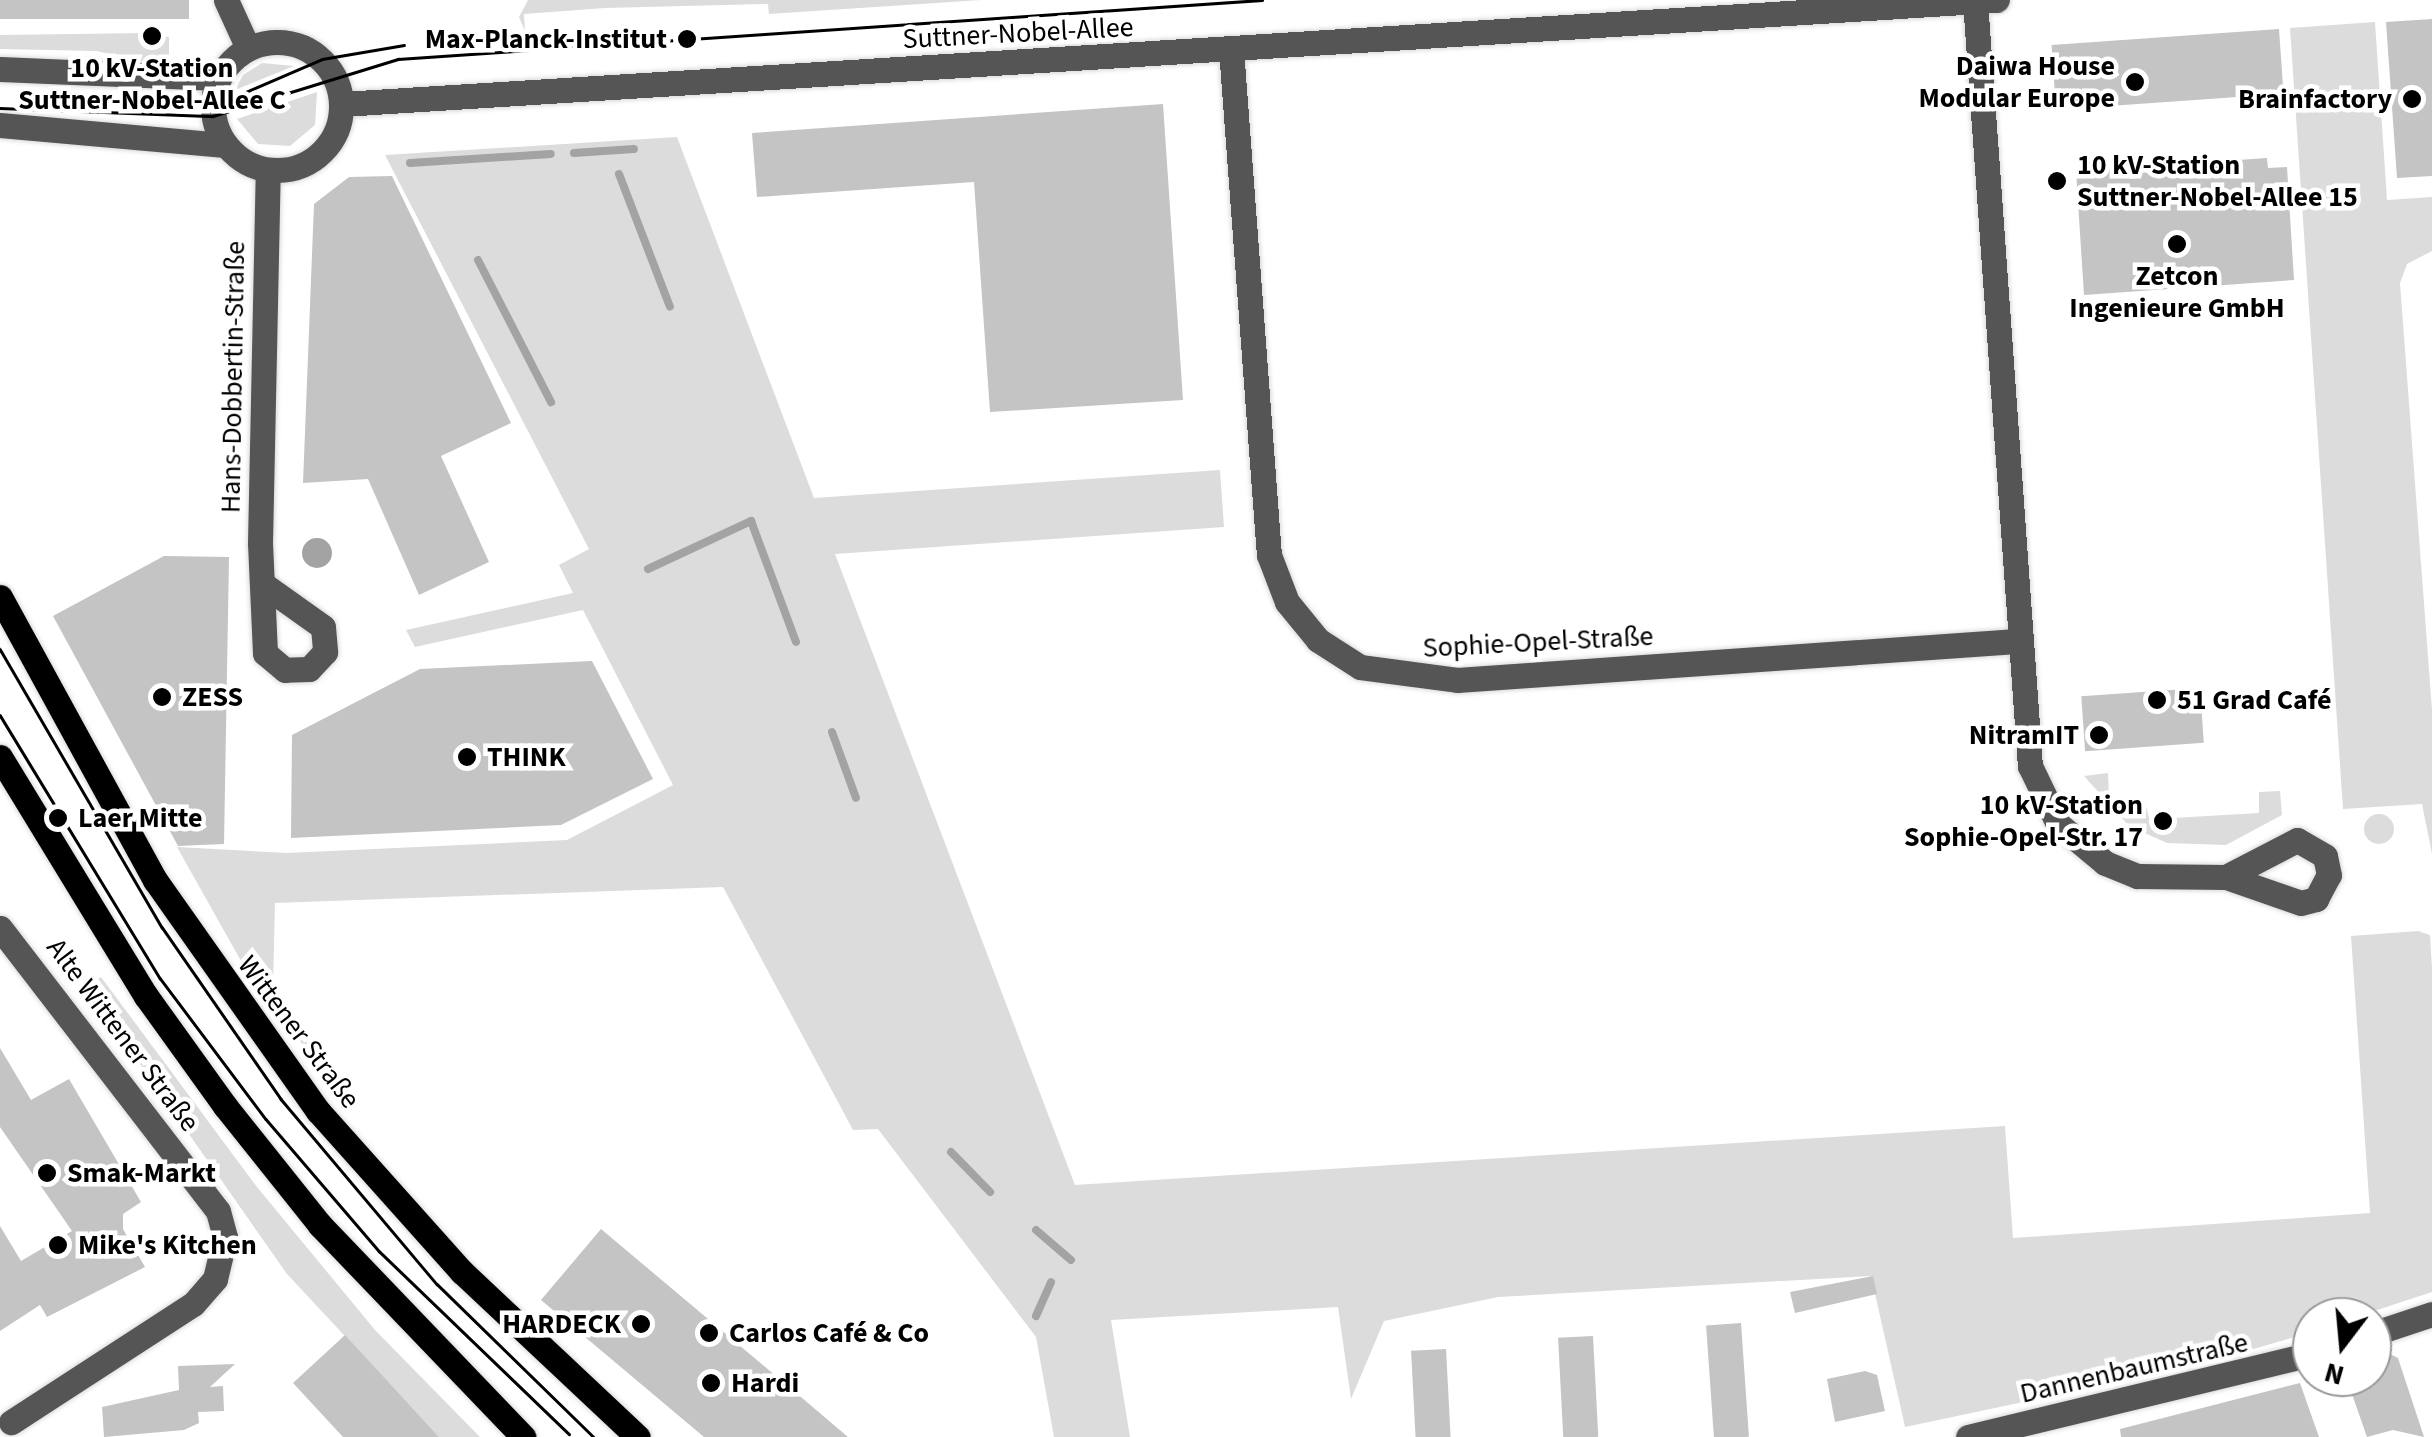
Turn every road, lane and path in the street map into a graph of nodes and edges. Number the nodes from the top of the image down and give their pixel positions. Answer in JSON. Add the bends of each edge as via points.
{"nodes":[{"id":1,"x":226,"y":0,"type":"edge"},
{"id":2,"x":1986,"y":1,"type":"edge"},
{"id":3,"x":248,"y":48,"type":"junction"},
{"id":4,"x":1231,"y":50,"type":"junction"},
{"id":5,"x":0,"y":68,"type":"edge"},
{"id":6,"x":218,"y":78,"type":"junction"},
{"id":7,"x":342,"y":104,"type":"junction"},
{"id":8,"x":0,"y":126,"type":"edge"},
{"id":9,"x":225,"y":145,"type":"junction"},
{"id":10,"x":268,"y":170,"type":"junction"},
{"id":11,"x":264,"y":585,"type":"dead end"},
{"id":12,"x":0,"y":597,"type":"edge"},
{"id":13,"x":2017,"y":640,"type":"junction"},
{"id":14,"x":0,"y":757,"type":"edge"},
{"id":15,"x":2226,"y":877,"type":"dead end"},
{"id":16,"x":0,"y":928,"type":"edge"},
{"id":17,"x":2432,"y":1314,"type":"edge"},
{"id":18,"x":2392,"y":1327,"type":"edge"},
{"id":19,"x":2292,"y":1359,"type":"edge"},
{"id":20,"x":9,"y":1419,"type":"edge"},
{"id":21,"x":523,"y":1437,"type":"edge"},
{"id":22,"x":638,"y":1437,"type":"edge"},
{"id":23,"x":1968,"y":1437,"type":"edge"}],
"edges":[{"from":1,"to":3,"type":"street"},
{"from":2,"to":4,"type":"street","name":"Suttner-Nobel-Allee"},
{"from":2,"to":13,"type":"street"},
{"from":3,"to":6,"type":"street"},
{"from":3,"to":7,"type":"street","via":[[302,46],[334,76]]},
{"from":4,"to":7,"type":"street","name":"Suttner-Nobel-Allee"},
{"from":4,"to":13,"type":"street","name":"Sophie-Opel-Straße","via":[[1269,555],[1287,602],[1318,640],[1360,667],[1411,680]]},
{"from":5,"to":6,"type":"street"},
{"from":6,"to":9,"type":"street","via":[[212,107]]},
{"from":7,"to":10,"type":"street","via":[[317,157]]},
{"from":8,"to":9,"type":"street"},
{"from":9,"to":10,"type":"street"},
{"from":10,"to":11,"type":"street","name":"Hans-Dobbertin-Straße"},
{"from":12,"to":22,"type":"main road","name":"Wittener Straße","via":[[155,880],[318,1111],[462,1272]]},
{"from":13,"to":15,"type":"street","via":[[2030,766],[2058,824],[2105,864],[2137,876]]},
{"from":14,"to":21,"type":"main road","via":[[146,996],[225,1106],[320,1224]]},
{"from":16,"to":20,"type":"street","name":"Alte Wittener Straße","via":[[218,1211],[225,1237],[215,1279],[193,1304]]},
{"from":17,"to":18,"type":"street"},
{"from":19,"to":23,"type":"street","name":"Dannenbaumstraße"}]}
